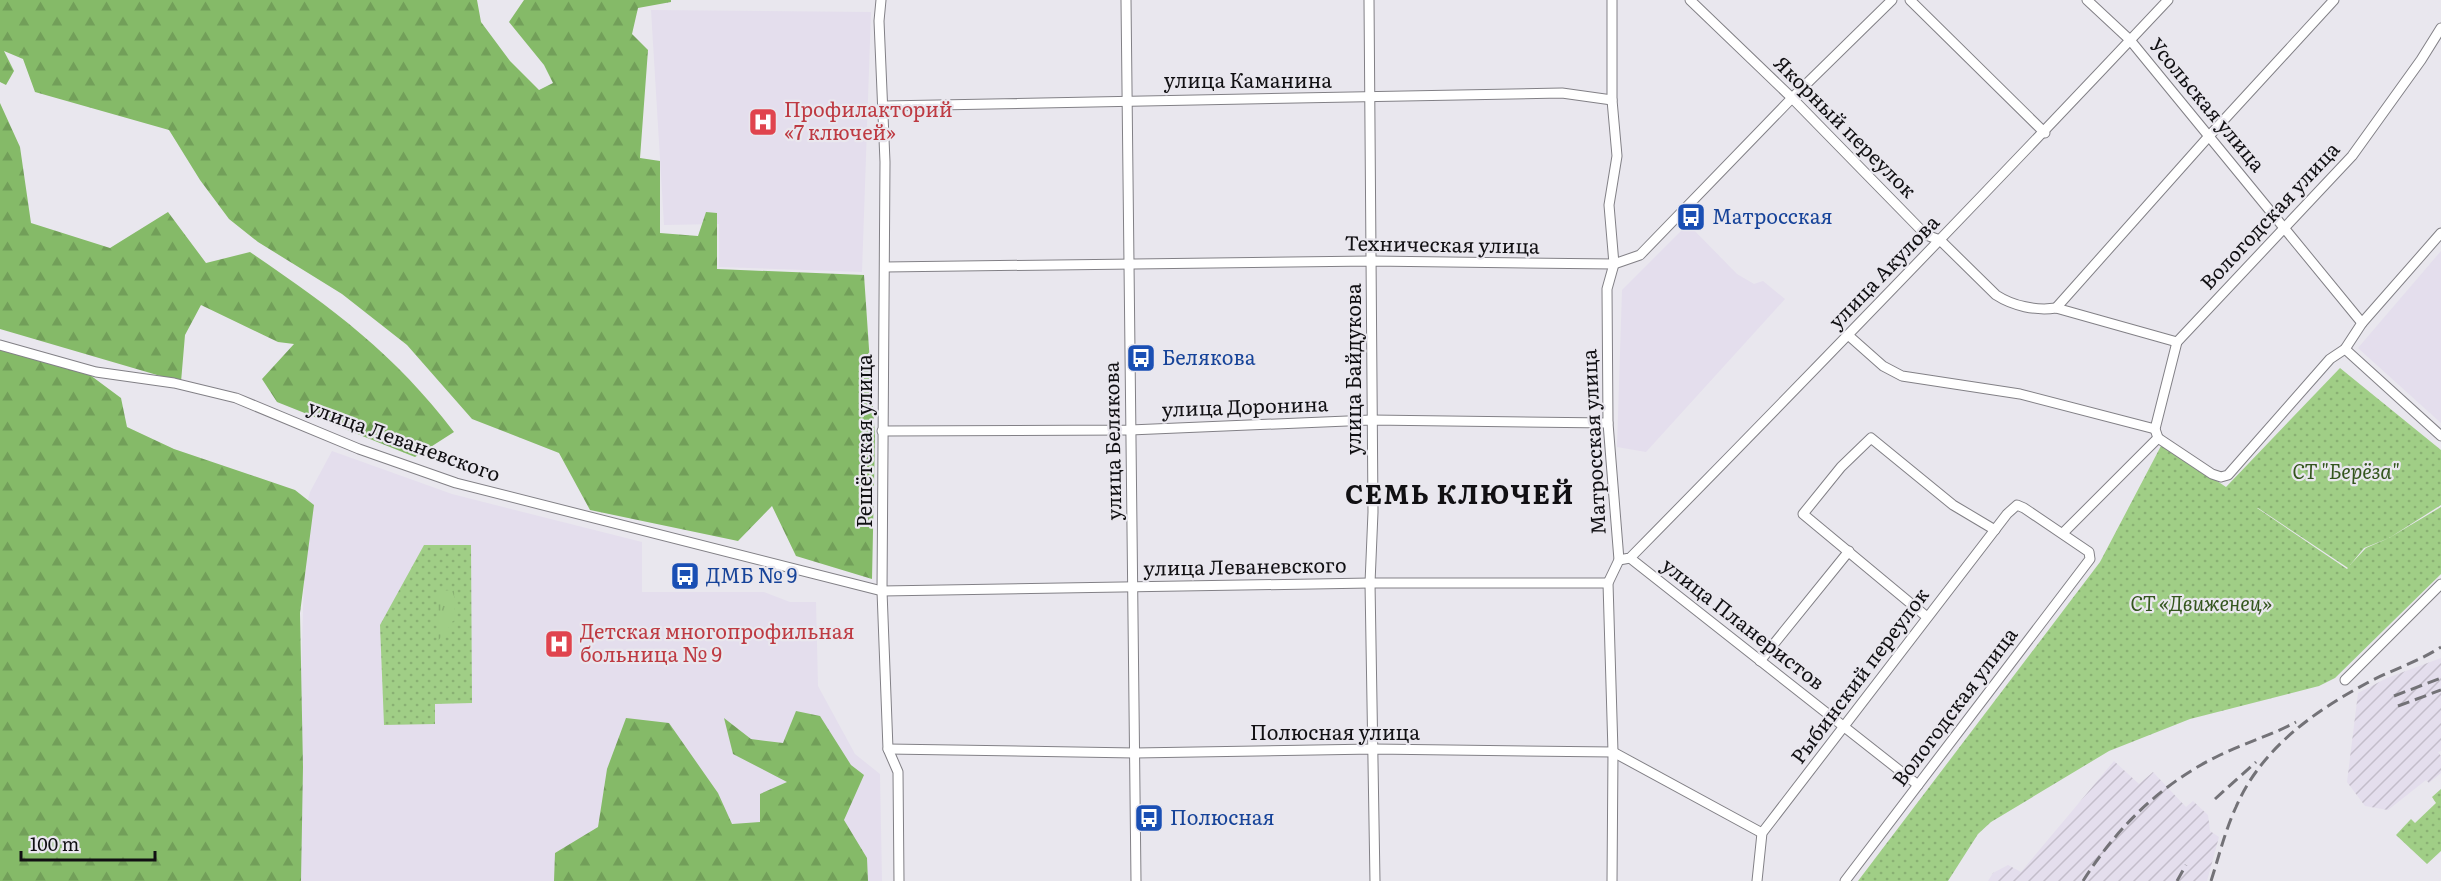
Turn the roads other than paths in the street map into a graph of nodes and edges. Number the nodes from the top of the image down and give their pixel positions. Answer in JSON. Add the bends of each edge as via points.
{"nodes":[{"id":1,"x":881,"y":0,"type":"edge"},
{"id":2,"x":1126,"y":0,"type":"edge"},
{"id":3,"x":1369,"y":0,"type":"edge"},
{"id":4,"x":1612,"y":0,"type":"edge"},
{"id":5,"x":1690,"y":0,"type":"edge"},
{"id":6,"x":1892,"y":0,"type":"edge"},
{"id":7,"x":1910,"y":0,"type":"edge"},
{"id":8,"x":2087,"y":0,"type":"edge"},
{"id":9,"x":2168,"y":0,"type":"edge"},
{"id":10,"x":2334,"y":0,"type":"edge"},
{"id":11,"x":2441,"y":28,"type":"edge"},
{"id":12,"x":2130,"y":40,"type":"junction"},
{"id":13,"x":1371,"y":98,"type":"junction"},
{"id":14,"x":1792,"y":98,"type":"junction"},
{"id":15,"x":1126,"y":100,"type":"junction"},
{"id":16,"x":1612,"y":100,"type":"junction"},
{"id":17,"x":884,"y":106,"type":"junction"},
{"id":18,"x":2044,"y":133,"type":"junction"},
{"id":19,"x":2210,"y":135,"type":"junction"},
{"id":20,"x":2283,"y":226,"type":"junction"},
{"id":21,"x":2441,"y":233,"type":"edge"},
{"id":22,"x":1940,"y":240,"type":"junction"},
{"id":23,"x":1371,"y":261,"type":"junction"},
{"id":24,"x":1130,"y":264,"type":"junction"},
{"id":25,"x":1614,"y":264,"type":"junction"},
{"id":26,"x":885,"y":267,"type":"junction"},
{"id":27,"x":2056,"y":308,"type":"junction"},
{"id":28,"x":2362,"y":323,"type":"junction"},
{"id":29,"x":1848,"y":335,"type":"junction"},
{"id":30,"x":2177,"y":342,"type":"junction"},
{"id":31,"x":0,"y":345,"type":"edge"},
{"id":32,"x":2344,"y":349,"type":"junction"},
{"id":33,"x":1371,"y":420,"type":"junction"},
{"id":34,"x":1608,"y":423,"type":"junction"},
{"id":35,"x":1130,"y":430,"type":"junction"},
{"id":36,"x":882,"y":431,"type":"junction"},
{"id":37,"x":2157,"y":433,"type":"junction"},
{"id":38,"x":2441,"y":436,"type":"edge"},
{"id":39,"x":1995,"y":530,"type":"junction"},
{"id":40,"x":2063,"y":534,"type":"junction"},
{"id":41,"x":1849,"y":551,"type":"junction"},
{"id":42,"x":1630,"y":558,"type":"junction"},
{"id":43,"x":1619,"y":560,"type":"junction"},
{"id":44,"x":1370,"y":583,"type":"junction"},
{"id":45,"x":1608,"y":583,"type":"junction"},
{"id":46,"x":2441,"y":584,"type":"edge"},
{"id":47,"x":1134,"y":587,"type":"junction"},
{"id":48,"x":882,"y":591,"type":"junction"},
{"id":49,"x":1927,"y":617,"type":"junction"},
{"id":50,"x":1760,"y":661,"type":"junction"},
{"id":51,"x":2345,"y":680,"type":"dead end"},
{"id":52,"x":1845,"y":728,"type":"junction"},
{"id":53,"x":888,"y":749,"type":"junction"},
{"id":54,"x":1374,"y":749,"type":"junction"},
{"id":55,"x":1613,"y":752,"type":"junction"},
{"id":56,"x":1135,"y":753,"type":"junction"},
{"id":57,"x":1918,"y":785,"type":"junction"},
{"id":58,"x":1762,"y":833,"type":"junction"},
{"id":59,"x":898,"y":881,"type":"edge"},
{"id":60,"x":1136,"y":881,"type":"edge"},
{"id":61,"x":1375,"y":881,"type":"edge"},
{"id":62,"x":1612,"y":881,"type":"edge"},
{"id":63,"x":1757,"y":881,"type":"edge"},
{"id":64,"x":1845,"y":881,"type":"edge"}],
"edges":[{"from":1,"to":17,"type":"street","name":"Решётская улица"},
{"from":2,"to":15,"type":"street","name":"улица Белякова"},
{"from":3,"to":13,"type":"street","name":"улица Байдукова"},
{"from":4,"to":16,"type":"street","name":"Матросская улица"},
{"from":5,"to":14,"type":"street","name":"Якорный переулок"},
{"from":6,"to":14,"type":"street","name":"Техническая улица"},
{"from":7,"to":18,"type":"street"},
{"from":8,"to":12,"type":"street","name":"Усольская улица"},
{"from":9,"to":12,"type":"street","name":"улица Акулова"},
{"from":10,"to":19,"type":"street"},
{"from":11,"to":20,"type":"street","name":"Вологодская улица","via":[[2352,156]]},
{"from":12,"to":18,"type":"street","name":"улица Акулова"},
{"from":12,"to":19,"type":"street","name":"Усольская улица"},
{"from":13,"to":15,"type":"street","name":"улица Каманина"},
{"from":13,"to":16,"type":"street","name":"улица Каманина","via":[[1562,93]]},
{"from":13,"to":23,"type":"street","name":"улица Байдукова"},
{"from":14,"to":22,"type":"street","name":"Якорный переулок","via":[[1926,235]]},
{"from":14,"to":25,"type":"street","name":"Техническая улица","via":[[1640,255]]},
{"from":15,"to":17,"type":"street","name":"улица Каманина"},
{"from":15,"to":24,"type":"street","name":"улица Белякова"},
{"from":16,"to":25,"type":"street","name":"Матросская улица","via":[[1617,156],[1609,204]]},
{"from":17,"to":26,"type":"street","name":"Решётская улица"},
{"from":18,"to":22,"type":"street","name":"улица Акулова"},
{"from":19,"to":20,"type":"street","name":"Усольская улица"},
{"from":19,"to":27,"type":"street"},
{"from":20,"to":28,"type":"street","name":"Усольская улица"},
{"from":20,"to":30,"type":"street","name":"Вологодская улица"},
{"from":21,"to":28,"type":"street"},
{"from":22,"to":27,"type":"street","name":"Якорный переулок","via":[[1975,277],[2007,301]]},
{"from":22,"to":29,"type":"street","name":"улица Акулова"},
{"from":23,"to":24,"type":"street","name":"Техническая улица"},
{"from":23,"to":25,"type":"street","name":"Техническая улица"},
{"from":23,"to":33,"type":"street","name":"улица Байдукова"},
{"from":24,"to":26,"type":"street","name":"Техническая улица"},
{"from":24,"to":35,"type":"street","name":"улица Белякова"},
{"from":25,"to":34,"type":"street","name":"Матросская улица","via":[[1607,289]]},
{"from":26,"to":36,"type":"street","name":"Решётская улица"},
{"from":27,"to":30,"type":"street","name":"Якорный переулок"},
{"from":28,"to":32,"type":"street"},
{"from":29,"to":37,"type":"street","via":[[1883,366],[1902,375],[2020,394]]},
{"from":29,"to":42,"type":"street","name":"улица Акулова"},
{"from":30,"to":37,"type":"street","name":"Вологодская улица"},
{"from":31,"to":48,"type":"street","name":"улица Леваневского","via":[[96,372],[174,383],[236,398],[359,449],[456,483]]},
{"from":32,"to":37,"type":"street","via":[[2330,359],[2228,475],[2212,474]]},
{"from":32,"to":38,"type":"street"},
{"from":33,"to":34,"type":"street","name":"улица Доронина"},
{"from":33,"to":35,"type":"street","name":"улица Доронина"},
{"from":33,"to":44,"type":"street","name":"улица Байдукова"},
{"from":34,"to":43,"type":"street","name":"Матросская улица"},
{"from":35,"to":36,"type":"street","name":"улица Доронина"},
{"from":35,"to":47,"type":"street","name":"улица Белякова"},
{"from":36,"to":48,"type":"street","name":"Решётская улица"},
{"from":37,"to":40,"type":"street"},
{"from":39,"to":40,"type":"street","name":"Рыбинский переулок","via":[[2017,505]]},
{"from":39,"to":41,"type":"street","via":[[1953,504],[1871,438],[1841,467],[1803,514]]},
{"from":39,"to":49,"type":"street","name":"Рыбинский переулок"},
{"from":40,"to":57,"type":"street","name":"Вологодская улица","via":[[2089,552],[2090,559]]},
{"from":41,"to":49,"type":"street"},
{"from":41,"to":50,"type":"street"},
{"from":42,"to":43,"type":"street"},
{"from":42,"to":50,"type":"street","name":"улица Планеристов"},
{"from":43,"to":45,"type":"street","name":"Матросская улица"},
{"from":44,"to":45,"type":"street","name":"улица Леваневского"},
{"from":44,"to":47,"type":"street","name":"улица Леваневского"},
{"from":44,"to":54,"type":"street","name":"улица Байдукова"},
{"from":45,"to":55,"type":"street","name":"Матросская улица"},
{"from":46,"to":51,"type":"street"},
{"from":47,"to":48,"type":"street","name":"улица Леваневского"},
{"from":47,"to":56,"type":"street","name":"улица Белякова"},
{"from":48,"to":53,"type":"street","name":"Решётская улица"},
{"from":49,"to":52,"type":"street","name":"Рыбинский переулок"},
{"from":50,"to":52,"type":"street","name":"улица Планеристов"},
{"from":52,"to":57,"type":"street","name":"улица Планеристов"},
{"from":52,"to":58,"type":"street","name":"Рыбинский переулок"},
{"from":53,"to":56,"type":"street","name":"Полюсная улица"},
{"from":53,"to":59,"type":"street","name":"Решётская улица","via":[[898,772]]},
{"from":54,"to":55,"type":"street","name":"Полюсная улица"},
{"from":54,"to":56,"type":"street","name":"Полюсная улица"},
{"from":54,"to":61,"type":"street","name":"улица Байдукова"},
{"from":55,"to":58,"type":"street","name":"Полюсная улица"},
{"from":55,"to":62,"type":"street","name":"Матросская улица"},
{"from":56,"to":60,"type":"street","name":"улица Белякова"},
{"from":57,"to":64,"type":"street","name":"Вологодская улица"},
{"from":58,"to":63,"type":"street"}]}
